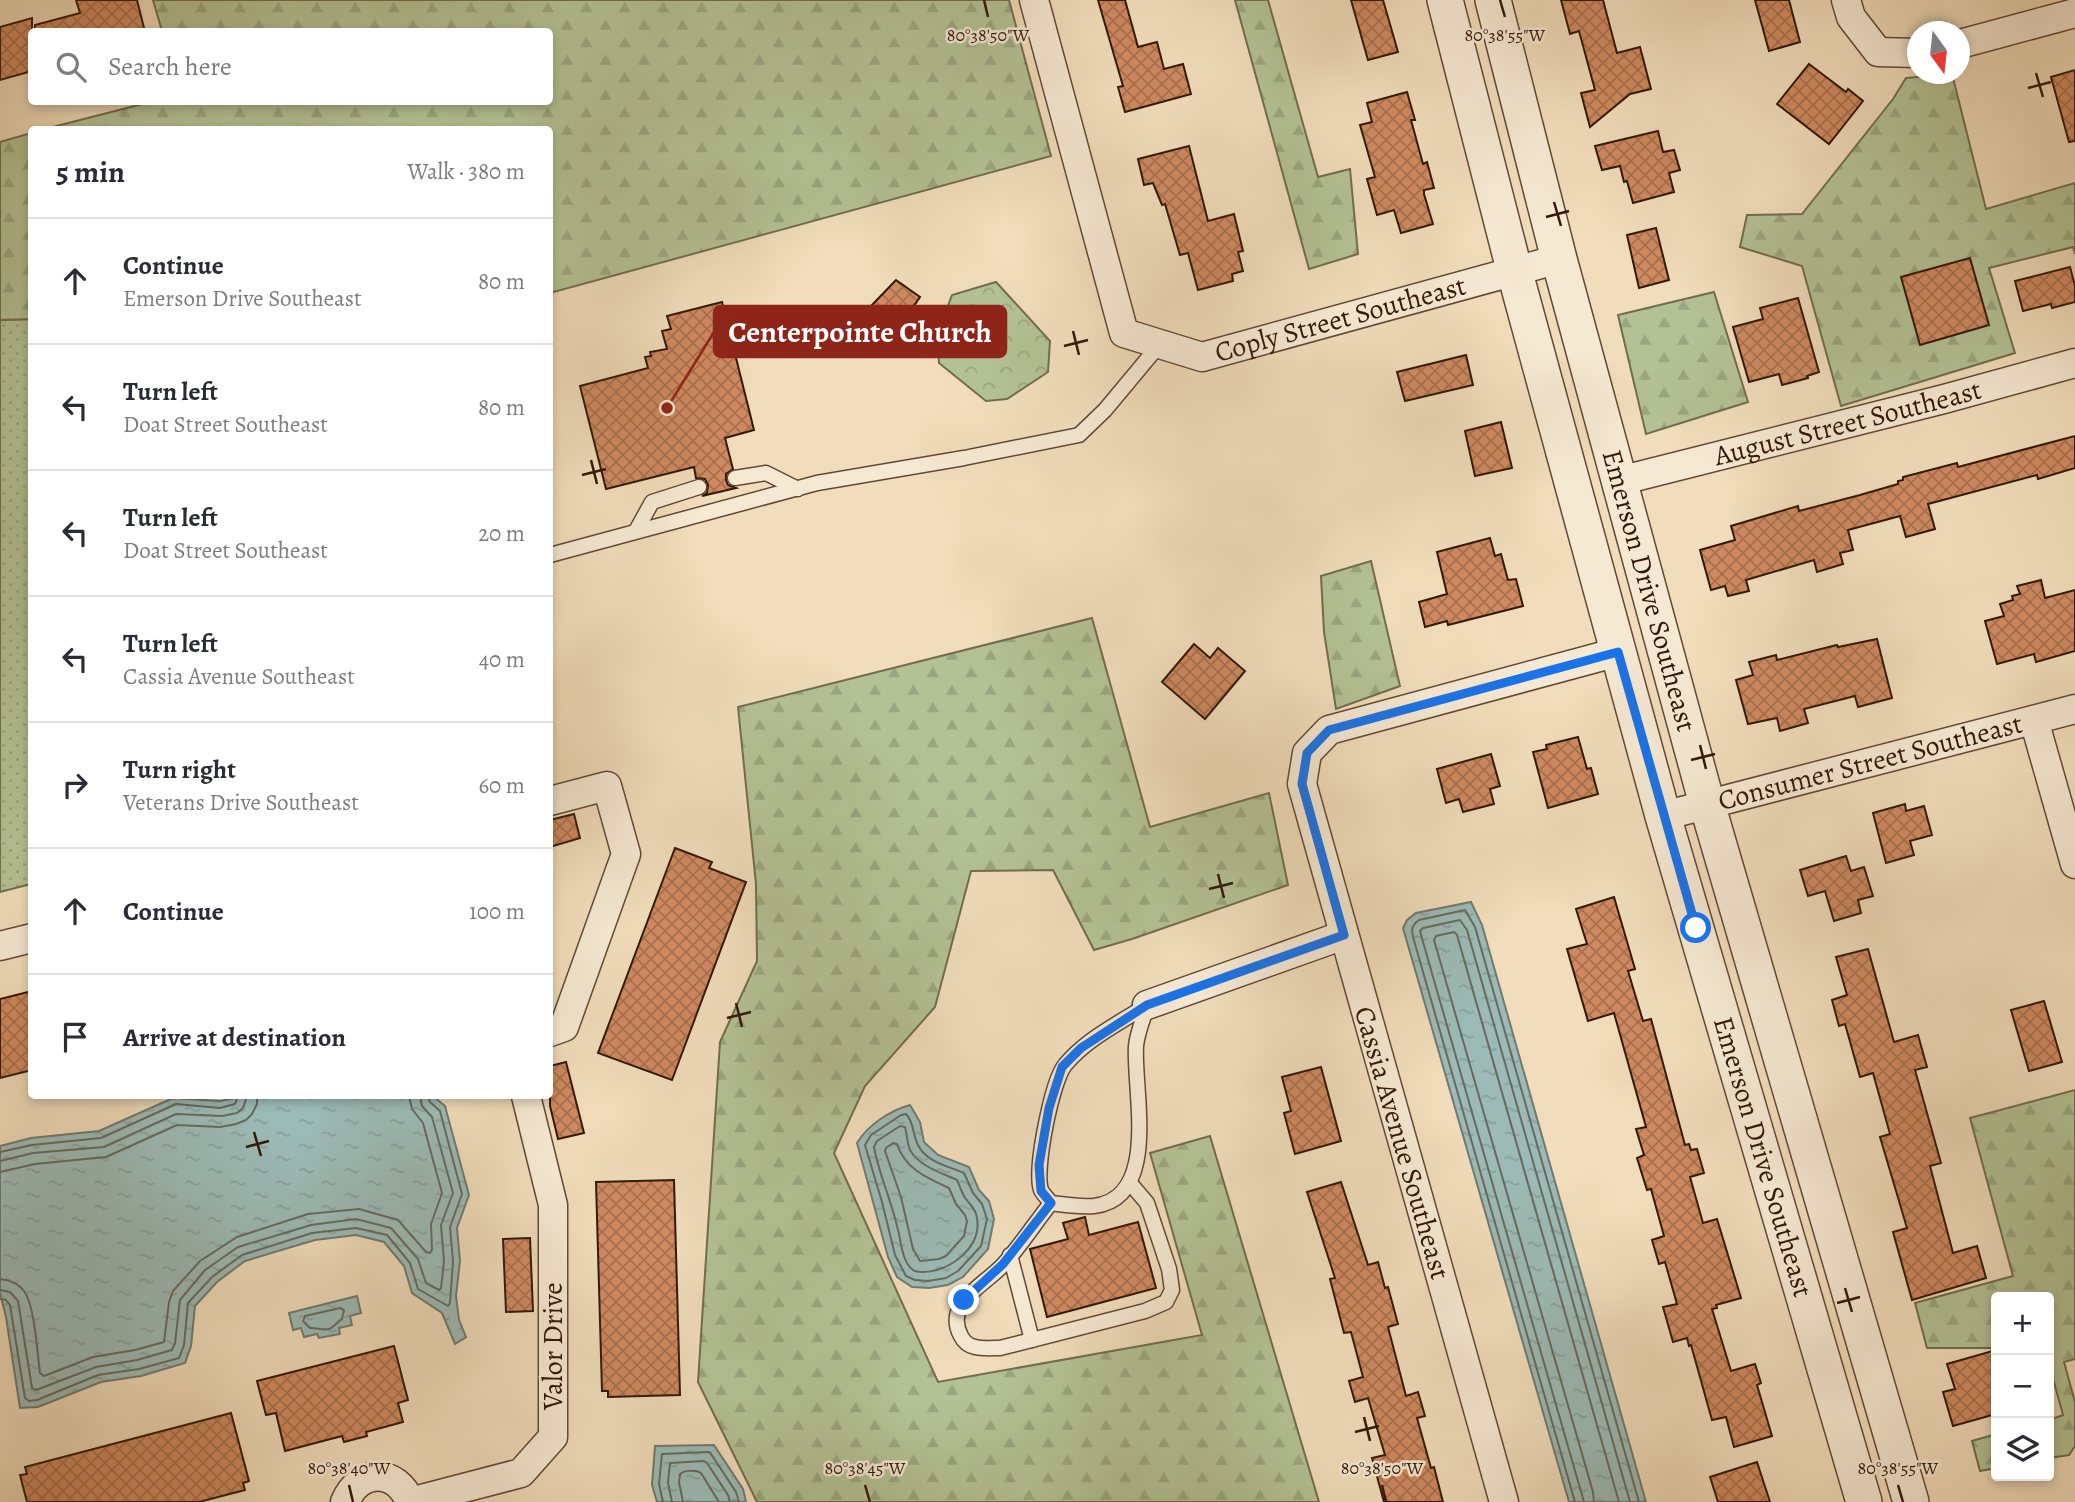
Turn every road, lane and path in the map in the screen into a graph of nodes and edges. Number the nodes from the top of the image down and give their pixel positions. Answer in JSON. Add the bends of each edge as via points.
{"nodes":[{"id":1,"x":1034,"y":0,"type":"edge"},
{"id":2,"x":1446,"y":0,"type":"edge"},
{"id":3,"x":1493,"y":0,"type":"edge"},
{"id":4,"x":1846,"y":0,"type":"edge"},
{"id":5,"x":2075,"y":13,"type":"edge"},
{"id":6,"x":1970,"y":41,"type":"edge"},
{"id":7,"x":1907,"y":53,"type":"edge"},
{"id":8,"x":1559,"y":259,"type":"junction"},
{"id":9,"x":1515,"y":273,"type":"junction"},
{"id":10,"x":1160,"y":344,"type":"junction"},
{"id":11,"x":2075,"y":363,"type":"edge"},
{"id":12,"x":735,"y":478,"type":"dead end"},
{"id":13,"x":1619,"y":481,"type":"junction"},
{"id":14,"x":699,"y":487,"type":"dead end"},
{"id":15,"x":798,"y":489,"type":"junction"},
{"id":16,"x":636,"y":531,"type":"junction"},
{"id":17,"x":553,"y":554,"type":"edge"},
{"id":18,"x":1618,"y":652,"type":"junction"},
{"id":19,"x":2075,"y":709,"type":"edge"},
{"id":20,"x":2034,"y":720,"type":"junction"},
{"id":21,"x":553,"y":800,"type":"edge"},
{"id":22,"x":1707,"y":804,"type":"junction"},
{"id":23,"x":1663,"y":817,"type":"junction"},
{"id":24,"x":2075,"y":864,"type":"edge"},
{"id":25,"x":1344,"y":935,"type":"junction"},
{"id":26,"x":28,"y":939,"type":"edge"},
{"id":27,"x":0,"y":946,"type":"edge"},
{"id":28,"x":1147,"y":1005,"type":"junction"},
{"id":29,"x":553,"y":1031,"type":"edge"},
{"id":30,"x":527,"y":1099,"type":"edge"},
{"id":31,"x":1130,"y":1183,"type":"junction"},
{"id":32,"x":1051,"y":1203,"type":"junction"},
{"id":33,"x":1010,"y":1255,"type":"junction"},
{"id":34,"x":1032,"y":1340,"type":"junction"},
{"id":35,"x":345,"y":1502,"type":"edge"},
{"id":36,"x":410,"y":1502,"type":"edge"},
{"id":37,"x":1504,"y":1502,"type":"edge"},
{"id":38,"x":1864,"y":1502,"type":"edge"},
{"id":39,"x":1911,"y":1502,"type":"edge"}],
"edges":[{"from":1,"to":10,"type":"street","name":"Coply Street Southeast","via":[[1124,333]]},
{"from":2,"to":9,"type":"street","name":"Emerson Drive Southeast"},
{"from":3,"to":8,"type":"street","name":"Emerson Drive Southeast"},
{"from":4,"to":7,"type":"street","via":[[1851,17],[1878,52]]},
{"from":5,"to":6,"type":"street"},
{"from":8,"to":9,"type":"street","name":"Coply Street Southeast"},
{"from":8,"to":13,"type":"street","name":"Emerson Drive Southeast"},
{"from":9,"to":10,"type":"street","name":"Coply Street Southeast","via":[[1202,357]]},
{"from":9,"to":18,"type":"street","name":"Emerson Drive Southeast"},
{"from":10,"to":15,"type":"lane","via":[[1079,435]]},
{"from":11,"to":13,"type":"street","name":"August Street Southeast"},
{"from":12,"to":15,"type":"lane","via":[[766,473]]},
{"from":13,"to":22,"type":"street","name":"Emerson Drive Southeast"},
{"from":14,"to":16,"type":"lane","via":[[652,502]]},
{"from":15,"to":16,"type":"lane"},
{"from":16,"to":17,"type":"lane"},
{"from":18,"to":23,"type":"street","name":"Emerson Drive Southeast"},
{"from":18,"to":25,"type":"street","name":"Cassia Avenue Southeast","via":[[1329,730],[1307,753],[1302,784]]},
{"from":19,"to":20,"type":"street","name":"Consumer Street Southeast"},
{"from":20,"to":22,"type":"street","name":"Consumer Street Southeast"},
{"from":20,"to":24,"type":"street"},
{"from":21,"to":29,"type":"street","via":[[607,786],[626,854],[564,1027]]},
{"from":22,"to":23,"type":"street","name":"Consumer Street Southeast"},
{"from":22,"to":39,"type":"street","name":"Emerson Drive Southeast"},
{"from":23,"to":38,"type":"street","name":"Emerson Drive Southeast"},
{"from":25,"to":28,"type":"street"},
{"from":25,"to":37,"type":"street","name":"Cassia Avenue Southeast"},
{"from":26,"to":27,"type":"street"},
{"from":28,"to":31,"type":"lane","via":[[1136,1044],[1140,1129]]},
{"from":28,"to":32,"type":"lane","via":[[1081,1048],[1062,1067],[1039,1165],[1041,1191]]},
{"from":30,"to":36,"type":"street","name":"Valor Drive","via":[[553,1205],[553,1437],[521,1473]]},
{"from":31,"to":32,"type":"lane","via":[[1115,1198],[1096,1206]]},
{"from":31,"to":34,"type":"lane","via":[[1147,1203],[1169,1269],[1172,1290],[1166,1302]]},
{"from":32,"to":33,"type":"lane"},
{"from":33,"to":34,"type":"lane"},
{"from":33,"to":34,"type":"lane","via":[[964,1300],[955,1317],[957,1328],[963,1341],[976,1348]]},
{"from":35,"to":36,"type":"street","name":"Valor Drive","via":[[356,1484],[376,1476],[396,1481]]}]}
